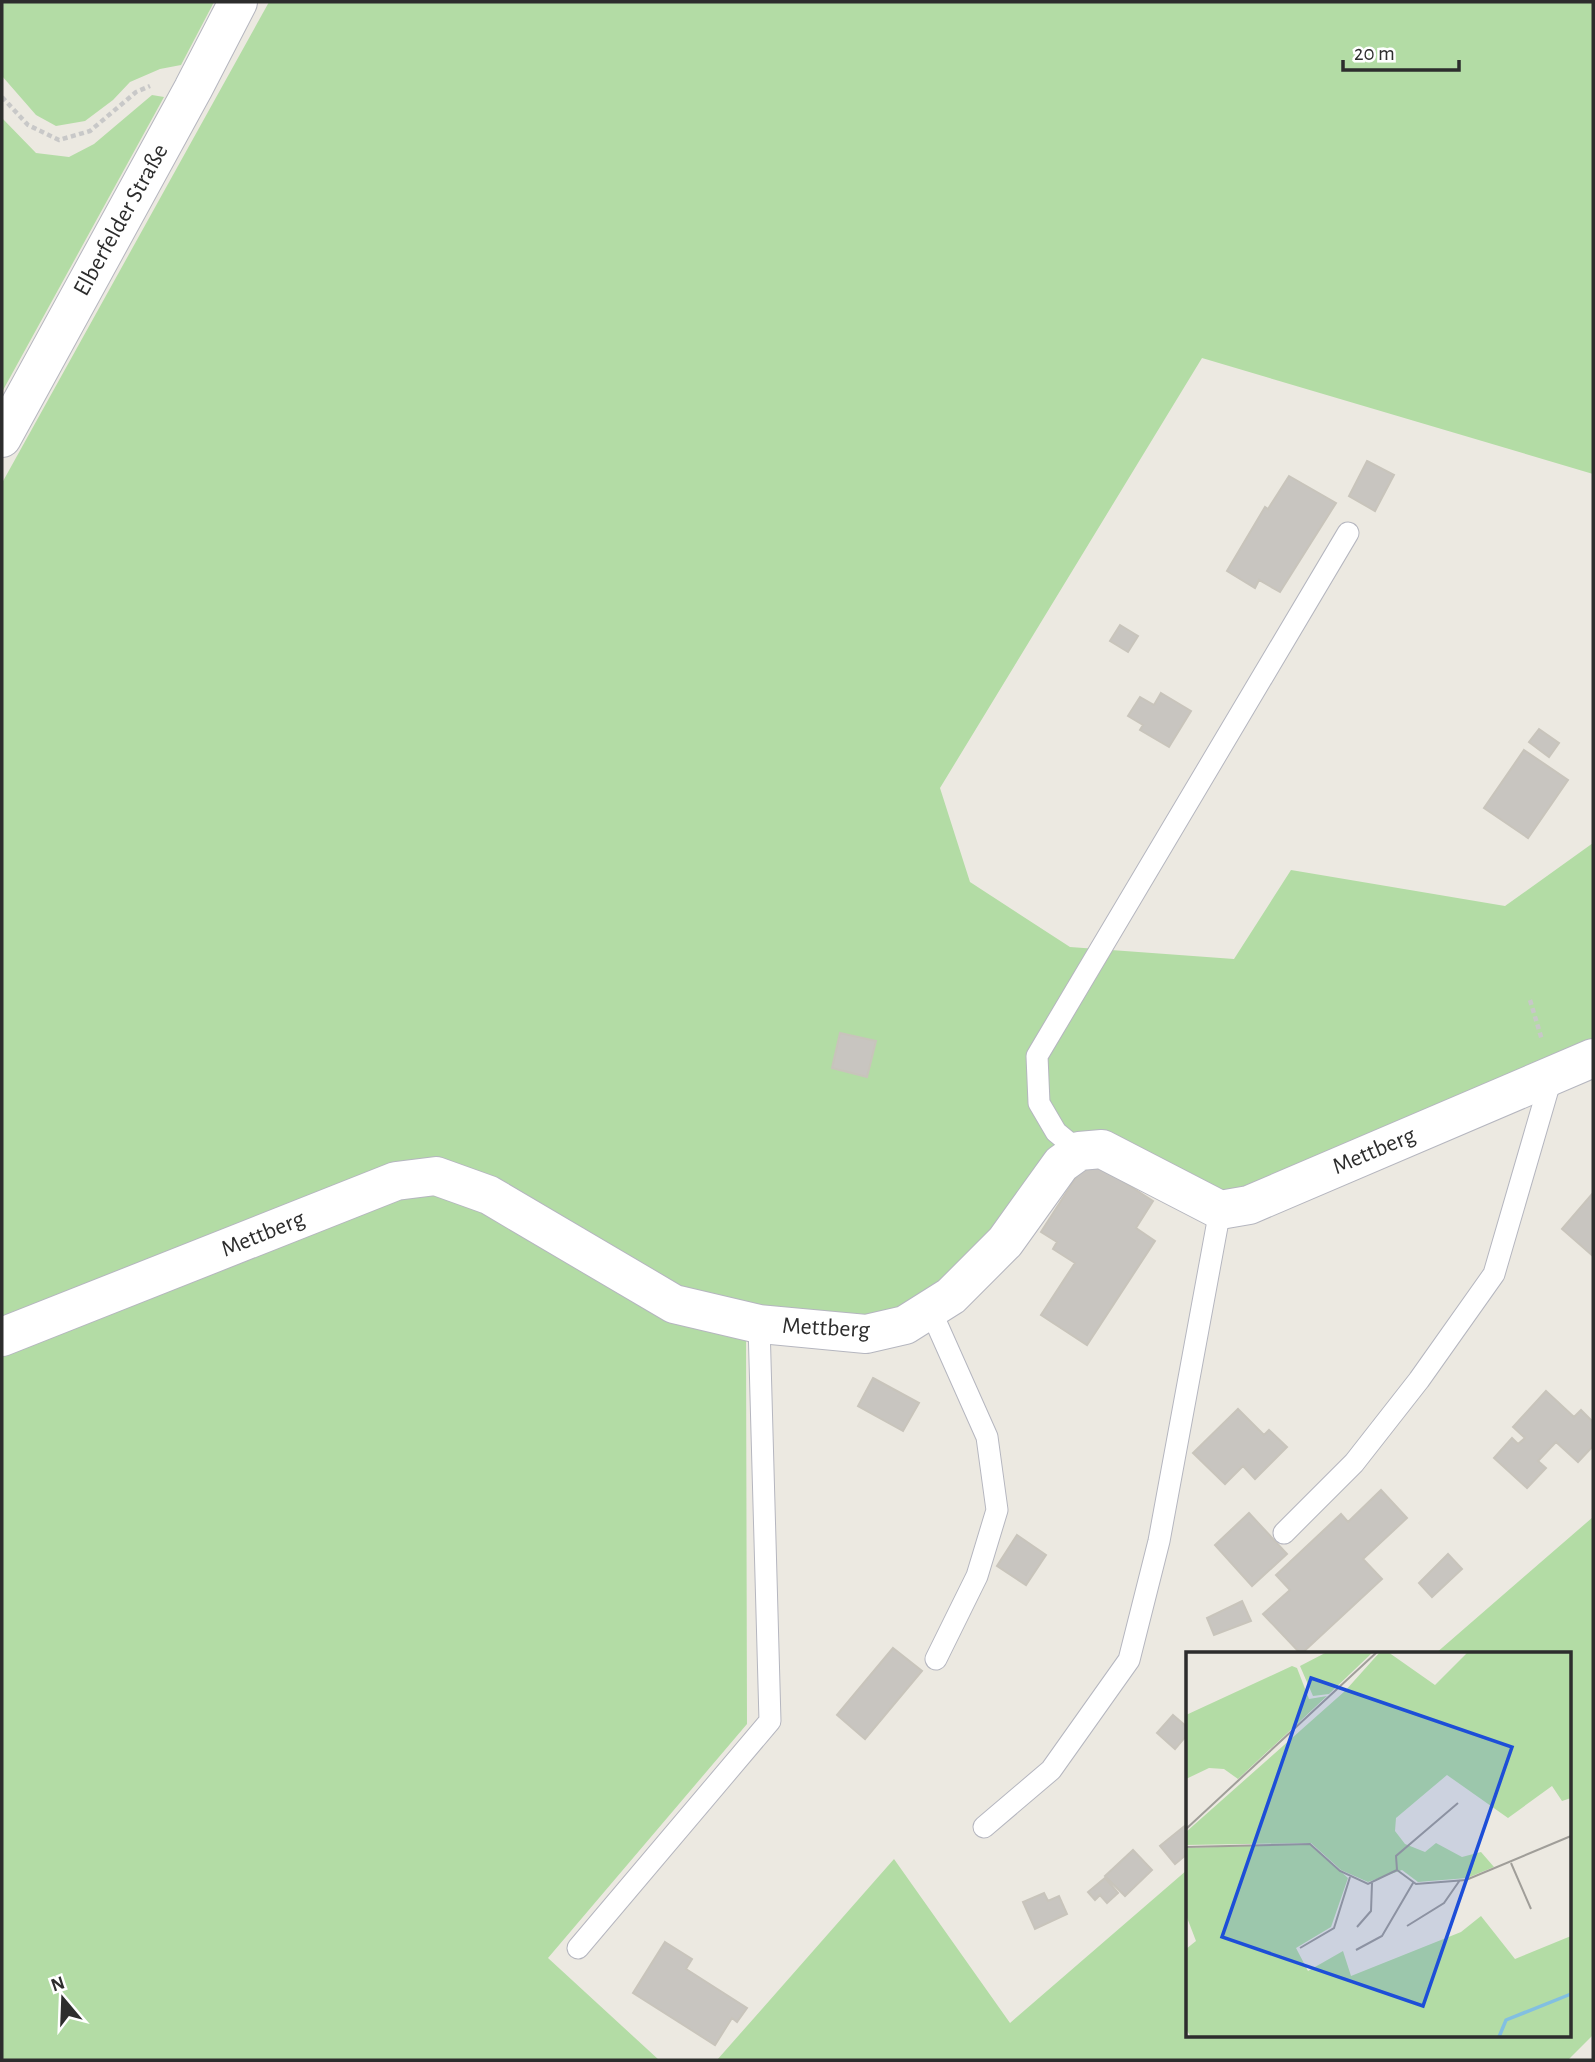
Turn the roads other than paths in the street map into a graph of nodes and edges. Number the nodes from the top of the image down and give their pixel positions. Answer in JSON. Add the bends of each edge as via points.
{"nodes":[{"id":1,"x":238,"y":2,"type":"edge"},
{"id":2,"x":2,"y":438,"type":"edge"},
{"id":3,"x":1348,"y":533,"type":"dead end"},
{"id":4,"x":1593,"y":1058,"type":"edge"},
{"id":5,"x":1552,"y":1075,"type":"junction"},
{"id":6,"x":1079,"y":1151,"type":"junction"},
{"id":7,"x":1220,"y":1210,"type":"junction"},
{"id":8,"x":930,"y":1310,"type":"junction"},
{"id":9,"x":759,"y":1324,"type":"junction"},
{"id":10,"x":2,"y":1337,"type":"edge"},
{"id":11,"x":1284,"y":1534,"type":"dead end"},
{"id":12,"x":936,"y":1659,"type":"dead end"},
{"id":13,"x":984,"y":1827,"type":"dead end"},
{"id":14,"x":578,"y":1948,"type":"dead end"}],
"edges":[{"from":1,"to":2,"type":"street","name":"Elberfelder Straße"},
{"from":3,"to":6,"type":"lane","via":[[1037,1056],[1039,1103],[1056,1132]]},
{"from":4,"to":5,"type":"street","name":"Mettberg"},
{"from":5,"to":7,"type":"street","name":"Mettberg","via":[[1249,1205]]},
{"from":5,"to":11,"type":"lane","via":[[1494,1274],[1354,1463]]},
{"from":6,"to":7,"type":"street","via":[[1102,1149]]},
{"from":6,"to":8,"type":"street","name":"Mettberg","via":[[1061,1164],[1005,1242],[951,1296]]},
{"from":7,"to":13,"type":"lane","via":[[1160,1541],[1129,1660],[1051,1770]]},
{"from":8,"to":9,"type":"street","name":"Mettberg","via":[[905,1325],[866,1334]]},
{"from":8,"to":12,"type":"lane","via":[[987,1437],[997,1510],[977,1576]]},
{"from":9,"to":10,"type":"street","name":"Mettberg","via":[[674,1304],[489,1195],[436,1176],[396,1181]]},
{"from":9,"to":14,"type":"lane","via":[[770,1721]]}]}
